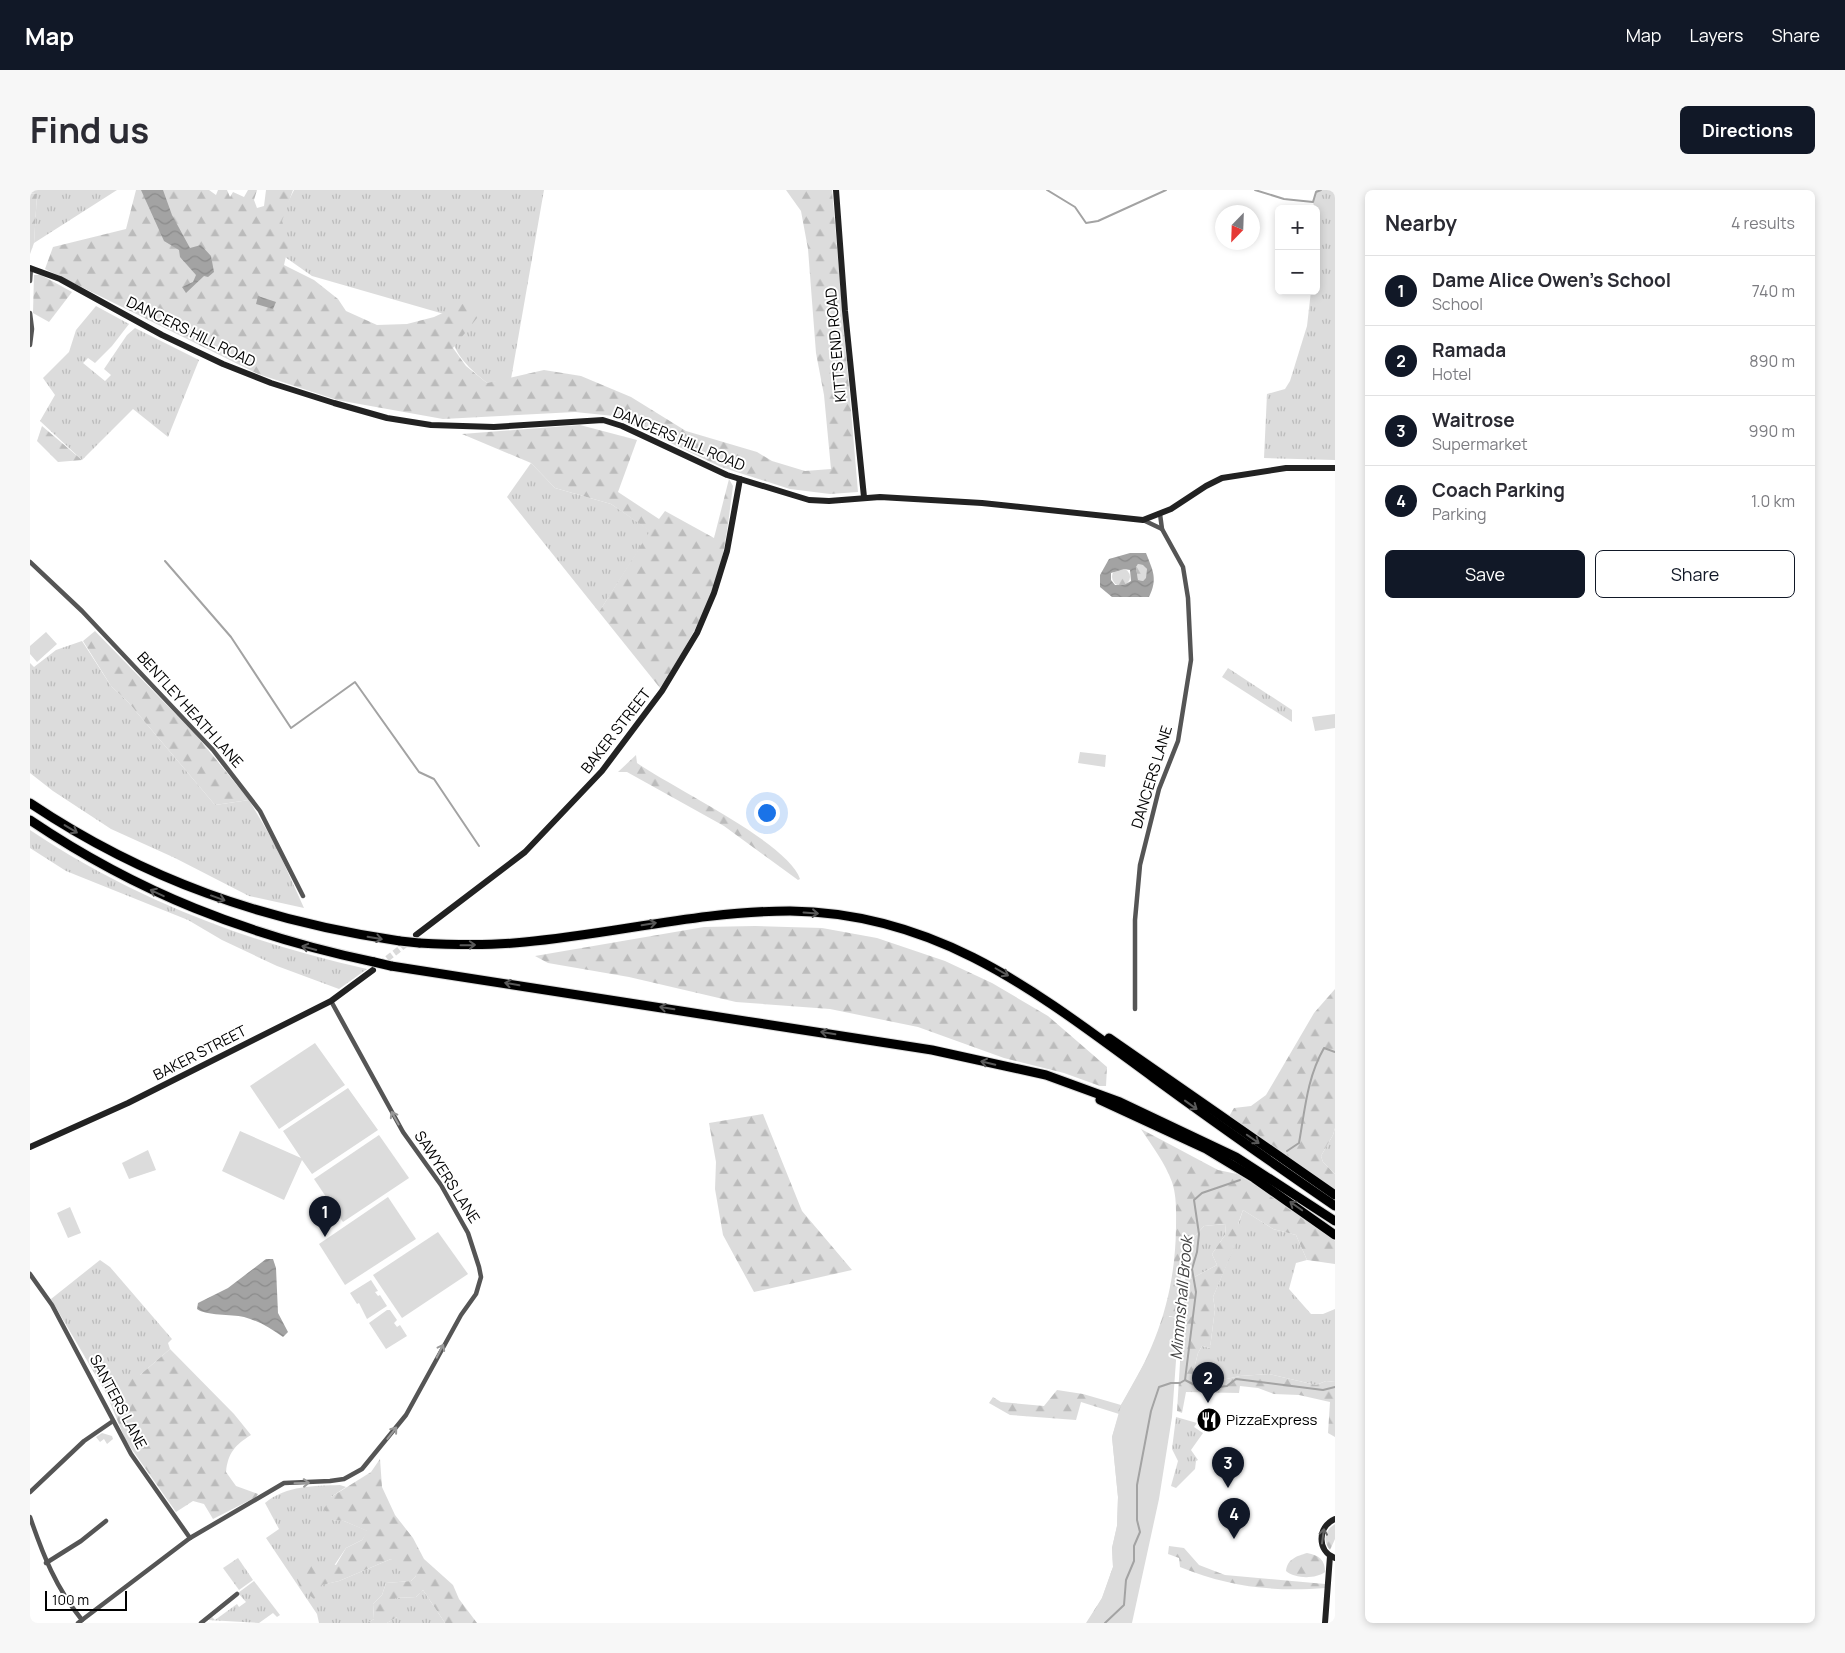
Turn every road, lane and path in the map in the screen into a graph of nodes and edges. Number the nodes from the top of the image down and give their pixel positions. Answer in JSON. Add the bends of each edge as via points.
{"nodes":[{"id":1,"x":836,"y":190,"type":"edge"},
{"id":2,"x":30,"y":268,"type":"edge"},
{"id":3,"x":30,"y":281,"type":"edge"},
{"id":4,"x":30,"y":312,"type":"edge"},
{"id":5,"x":30,"y":345,"type":"edge"},
{"id":6,"x":1335,"y":468,"type":"edge"},
{"id":7,"x":740,"y":479,"type":"junction"},
{"id":8,"x":864,"y":497,"type":"junction"},
{"id":9,"x":1160,"y":514,"type":"junction"},
{"id":10,"x":1142,"y":520,"type":"junction"},
{"id":11,"x":1162,"y":529,"type":"junction"},
{"id":12,"x":30,"y":562,"type":"edge"},
{"id":13,"x":30,"y":803,"type":"edge"},
{"id":14,"x":30,"y":820,"type":"edge"},
{"id":15,"x":304,"y":896,"type":"dead end"},
{"id":16,"x":418,"y":939,"type":"junction"},
{"id":17,"x":374,"y":966,"type":"junction"},
{"id":18,"x":331,"y":1001,"type":"junction"},
{"id":19,"x":1135,"y":1009,"type":"dead end"},
{"id":20,"x":1082,"y":1024,"type":"junction"},
{"id":21,"x":1035,"y":1074,"type":"junction"},
{"id":22,"x":30,"y":1147,"type":"edge"},
{"id":23,"x":1335,"y":1195,"type":"edge"},
{"id":24,"x":1335,"y":1206,"type":"edge"},
{"id":25,"x":1335,"y":1221,"type":"edge"},
{"id":26,"x":1335,"y":1235,"type":"edge"},
{"id":27,"x":30,"y":1274,"type":"edge"},
{"id":28,"x":113,"y":1422,"type":"junction"},
{"id":29,"x":32,"y":1485,"type":"edge"},
{"id":30,"x":30,"y":1492,"type":"edge"},
{"id":31,"x":30,"y":1517,"type":"edge"},
{"id":32,"x":1335,"y":1519,"type":"edge"},
{"id":33,"x":106,"y":1521,"type":"dead end"},
{"id":34,"x":190,"y":1538,"type":"junction"},
{"id":35,"x":1332,"y":1557,"type":"edge"},
{"id":36,"x":46,"y":1563,"type":"junction"},
{"id":37,"x":237,"y":1594,"type":"dead end"},
{"id":38,"x":80,"y":1622,"type":"edge"},
{"id":39,"x":201,"y":1623,"type":"edge"},
{"id":40,"x":1326,"y":1623,"type":"edge"}],
"edges":[{"from":1,"to":8,"type":"street","name":"KITTS END ROAD"},
{"from":2,"to":3,"type":"street"},
{"from":2,"to":7,"type":"street","name":"DANCERS HILL ROAD","via":[[60,280],[223,364],[271,384],[334,403],[401,421],[460,427],[603,420]]},
{"from":4,"to":5,"type":"street"},
{"from":6,"to":9,"type":"street","name":"DANCERS HILL ROAD","via":[[1296,467],[1222,478]]},
{"from":7,"to":8,"type":"street","name":"DANCERS HILL ROAD","via":[[809,500]]},
{"from":7,"to":16,"type":"street","name":"BAKER STREET","via":[[727,551],[714,593],[697,633],[662,691],[596,778],[525,852]]},
{"from":8,"to":10,"type":"street","name":"DANCERS HILL ROAD","via":[[982,503]]},
{"from":9,"to":10,"type":"street","name":"DANCERS HILL ROAD"},
{"from":9,"to":11,"type":"street","name":"DANCERS LANE"},
{"from":10,"to":11,"type":"street"},
{"from":11,"to":19,"type":"street","name":"DANCERS LANE","via":[[1183,567],[1191,660],[1178,741],[1158,789],[1140,866],[1135,920]]},
{"from":12,"to":15,"type":"street","name":"BENTLEY HEATH LANE","via":[[93,623],[213,750],[260,811]]},
{"from":13,"to":16,"type":"highway","one_way":true,"bridge":true,"via":[[119,855],[206,893],[263,913],[315,927],[400,941]]},
{"from":17,"to":14,"type":"highway","one_way":true,"via":[[293,944],[194,909],[117,873]]},
{"from":16,"to":20,"type":"highway","one_way":true,"via":[[463,946],[526,942],[753,912],[835,915],[902,928],[959,950],[1006,974]]},
{"from":17,"to":18,"type":"street","name":"BAKER STREET"},
{"from":21,"to":17,"type":"highway","one_way":true,"bridge":true,"via":[[932,1050],[391,966]]},
{"from":18,"to":22,"type":"street","name":"BAKER STREET","via":[[128,1103]]},
{"from":34,"to":18,"type":"street","name":"SAWYERS LANE","one_way":true,"via":[[284,1483],[330,1482],[362,1469],[406,1415],[476,1294],[480,1277],[475,1249],[460,1218],[403,1132]]},
{"from":20,"to":23,"type":"highway","one_way":true,"via":[[1110,1038]]},
{"from":20,"to":24,"type":"highway","one_way":true,"via":[[1222,1128]]},
{"from":21,"to":25,"type":"highway","via":[[1111,1098],[1158,1118],[1236,1157]]},
{"from":26,"to":21,"type":"highway","one_way":true,"via":[[1206,1149]]},
{"from":27,"to":28,"type":"street","name":"SANTERS LANE","via":[[52,1305]]},
{"from":28,"to":29,"type":"street","via":[[92,1435]]},
{"from":28,"to":34,"type":"street","name":"SANTERS LANE","via":[[131,1454]]},
{"from":29,"to":30,"type":"street"},
{"from":31,"to":36,"type":"street"},
{"from":35,"to":32,"type":"street","one_way":true,"via":[[1322,1546],[1321,1533]]},
{"from":33,"to":36,"type":"street"},
{"from":34,"to":38,"type":"street"},
{"from":35,"to":40,"type":"street"},
{"from":36,"to":38,"type":"street"},
{"from":37,"to":39,"type":"street"}]}
